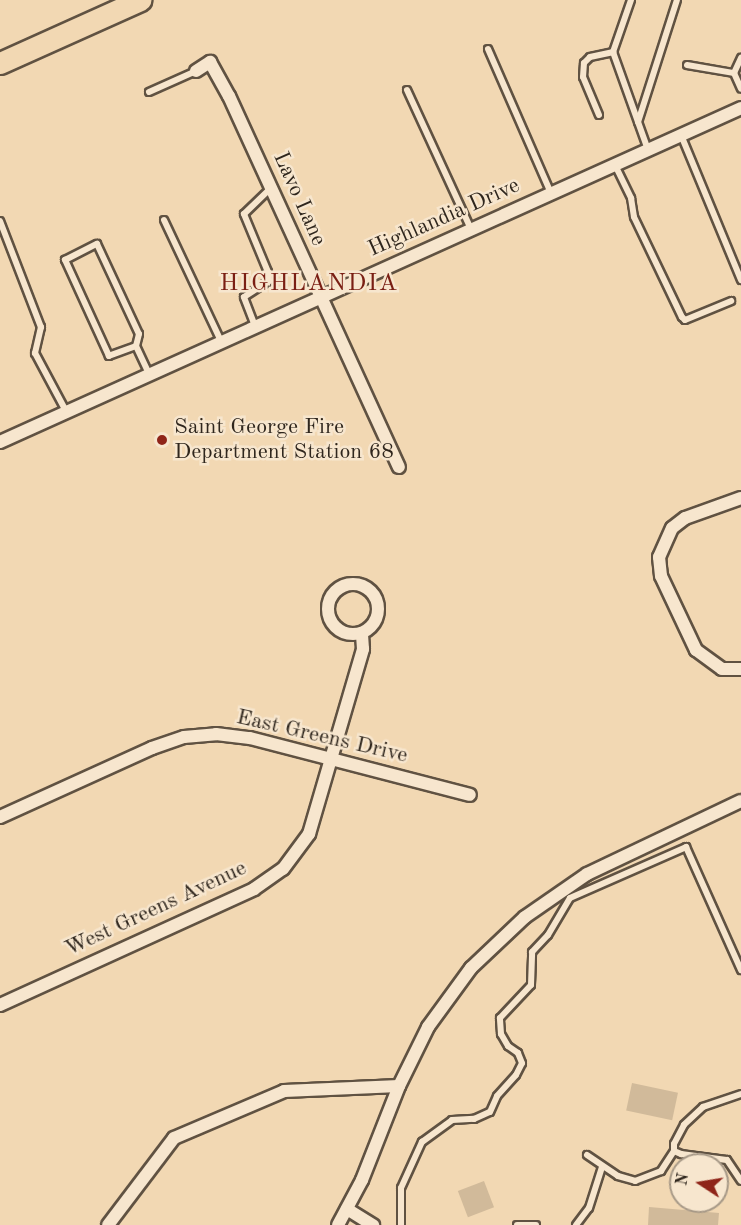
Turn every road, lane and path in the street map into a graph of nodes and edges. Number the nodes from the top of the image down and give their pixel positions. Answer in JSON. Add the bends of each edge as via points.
{"nodes":[{"id":1,"x":140,"y":0,"type":"edge"},
{"id":2,"x":631,"y":0,"type":"edge"},
{"id":3,"x":677,"y":0,"type":"edge"},
{"id":4,"x":488,"y":49,"type":"dead end"},
{"id":5,"x":613,"y":52,"type":"junction"},
{"id":6,"x":741,"y":58,"type":"edge"},
{"id":7,"x":0,"y":63,"type":"edge"},
{"id":8,"x":687,"y":64,"type":"dead end"},
{"id":9,"x":196,"y":71,"type":"joint"},
{"id":10,"x":734,"y":73,"type":"junction"},
{"id":11,"x":741,"y":89,"type":"edge"},
{"id":12,"x":407,"y":90,"type":"dead end"},
{"id":13,"x":149,"y":92,"type":"dead end"},
{"id":14,"x":741,"y":108,"type":"edge"},
{"id":15,"x":599,"y":115,"type":"dead end"},
{"id":16,"x":638,"y":122,"type":"junction"},
{"id":17,"x":681,"y":135,"type":"junction"},
{"id":18,"x":648,"y":150,"type":"junction"},
{"id":19,"x":615,"y":165,"type":"junction"},
{"id":20,"x":272,"y":187,"type":"junction"},
{"id":21,"x":551,"y":193,"type":"junction"},
{"id":22,"x":164,"y":220,"type":"dead end"},
{"id":23,"x":0,"y":221,"type":"edge"},
{"id":24,"x":471,"y":228,"type":"junction"},
{"id":25,"x":741,"y":280,"type":"edge"},
{"id":26,"x":320,"y":296,"type":"junction"},
{"id":27,"x":731,"y":302,"type":"dead end"},
{"id":28,"x":255,"y":326,"type":"junction"},
{"id":29,"x":221,"y":341,"type":"junction"},
{"id":30,"x":136,"y":346,"type":"junction"},
{"id":31,"x":149,"y":374,"type":"junction"},
{"id":32,"x":66,"y":411,"type":"junction"},
{"id":33,"x":0,"y":442,"type":"edge"},
{"id":34,"x":399,"y":467,"type":"dead end"},
{"id":35,"x":741,"y":498,"type":"edge"},
{"id":36,"x":362,"y":633,"type":"junction"},
{"id":37,"x":741,"y":669,"type":"edge"},
{"id":38,"x":333,"y":759,"type":"junction"},
{"id":39,"x":470,"y":795,"type":"dead end"},
{"id":40,"x":741,"y":801,"type":"edge"},
{"id":41,"x":0,"y":817,"type":"edge"},
{"id":42,"x":741,"y":970,"type":"edge"},
{"id":43,"x":0,"y":1005,"type":"edge"},
{"id":44,"x":399,"y":1086,"type":"junction"},
{"id":45,"x":741,"y":1094,"type":"edge"},
{"id":46,"x":674,"y":1151,"type":"junction"},
{"id":47,"x":587,"y":1155,"type":"dead end"},
{"id":48,"x":602,"y":1167,"type":"junction"},
{"id":49,"x":741,"y":1180,"type":"edge"},
{"id":50,"x":348,"y":1209,"type":"junction"},
{"id":51,"x":108,"y":1225,"type":"edge"},
{"id":52,"x":338,"y":1225,"type":"edge"},
{"id":53,"x":373,"y":1225,"type":"edge"},
{"id":54,"x":401,"y":1225,"type":"edge"},
{"id":55,"x":517,"y":1225,"type":"edge"},
{"id":56,"x":536,"y":1225,"type":"edge"},
{"id":57,"x":576,"y":1225,"type":"edge"}],
"edges":[{"from":1,"to":7,"type":"highway"},
{"from":2,"to":5,"type":"lane"},
{"from":3,"to":16,"type":"lane"},
{"from":4,"to":21,"type":"lane"},
{"from":5,"to":15,"type":"lane","via":[[590,57],[584,63],[583,77]]},
{"from":5,"to":16,"type":"lane"},
{"from":6,"to":10,"type":"lane"},
{"from":8,"to":10,"type":"lane"},
{"from":9,"to":13,"type":"lane"},
{"from":9,"to":20,"type":"street","name":"Lavo Lane","via":[[210,62]]},
{"from":10,"to":11,"type":"lane"},
{"from":12,"to":24,"type":"lane"},
{"from":14,"to":17,"type":"street","name":"Highlandia Drive"},
{"from":16,"to":18,"type":"lane"},
{"from":17,"to":18,"type":"street","name":"Highlandia Drive"},
{"from":17,"to":25,"type":"lane"},
{"from":18,"to":19,"type":"street","name":"Highlandia Drive"},
{"from":19,"to":21,"type":"street","name":"Highlandia Drive"},
{"from":19,"to":27,"type":"lane","via":[[632,198],[634,218],[682,317],[685,320]]},
{"from":20,"to":26,"type":"street","name":"Lavo Lane"},
{"from":20,"to":28,"type":"lane","via":[[244,214],[269,281],[244,297]]},
{"from":21,"to":24,"type":"street","name":"Highlandia Drive"},
{"from":22,"to":29,"type":"lane"},
{"from":23,"to":32,"type":"lane","via":[[41,327],[35,353]]},
{"from":24,"to":26,"type":"street","name":"Highlandia Drive"},
{"from":26,"to":28,"type":"street","name":"Highlandia Drive"},
{"from":26,"to":34,"type":"street","name":"Lavo Lane"},
{"from":28,"to":29,"type":"street","name":"Highlandia Drive"},
{"from":29,"to":31,"type":"street","name":"Highlandia Drive"},
{"from":30,"to":30,"type":"lane","via":[[138,334],[98,244],[65,260],[109,356]]},
{"from":30,"to":31,"type":"lane"},
{"from":31,"to":32,"type":"street","name":"Highlandia Drive"},
{"from":32,"to":33,"type":"street","name":"Highlandia Drive"},
{"from":35,"to":37,"type":"street","via":[[685,518],[662,543],[662,576],[696,650],[722,669]]},
{"from":36,"to":36,"type":"street","via":[[339,630],[329,618],[329,602],[346,585],[363,586],[375,597],[378,614]]},
{"from":36,"to":38,"type":"street","name":"West Greens Avenue","via":[[363,650]]},
{"from":38,"to":39,"type":"street","name":"East Greens Drive"},
{"from":38,"to":41,"type":"street","name":"East Greens Drive","via":[[250,738],[216,734],[184,737]]},
{"from":38,"to":43,"type":"street","name":"West Greens Avenue","via":[[309,834],[283,869],[254,889]]},
{"from":40,"to":44,"type":"street","via":[[587,874],[525,917],[471,968],[428,1027]]},
{"from":42,"to":54,"type":"lane","via":[[686,847],[570,898],[548,935],[532,952],[531,985],[500,1018],[501,1034],[522,1063],[516,1075],[497,1096],[490,1112],[474,1119],[452,1120],[422,1142],[401,1188]]},
{"from":44,"to":50,"type":"street"},
{"from":44,"to":51,"type":"street","via":[[284,1091],[174,1138]]},
{"from":45,"to":46,"type":"lane","via":[[718,1100],[692,1116],[679,1130]]},
{"from":46,"to":48,"type":"lane","via":[[661,1171],[645,1179],[626,1180]]},
{"from":46,"to":49,"type":"lane","via":[[727,1160]]},
{"from":47,"to":48,"type":"lane"},
{"from":48,"to":57,"type":"lane","via":[[590,1208]]},
{"from":50,"to":52,"type":"street"},
{"from":50,"to":53,"type":"street"},
{"from":55,"to":56,"type":"lane"}]}
